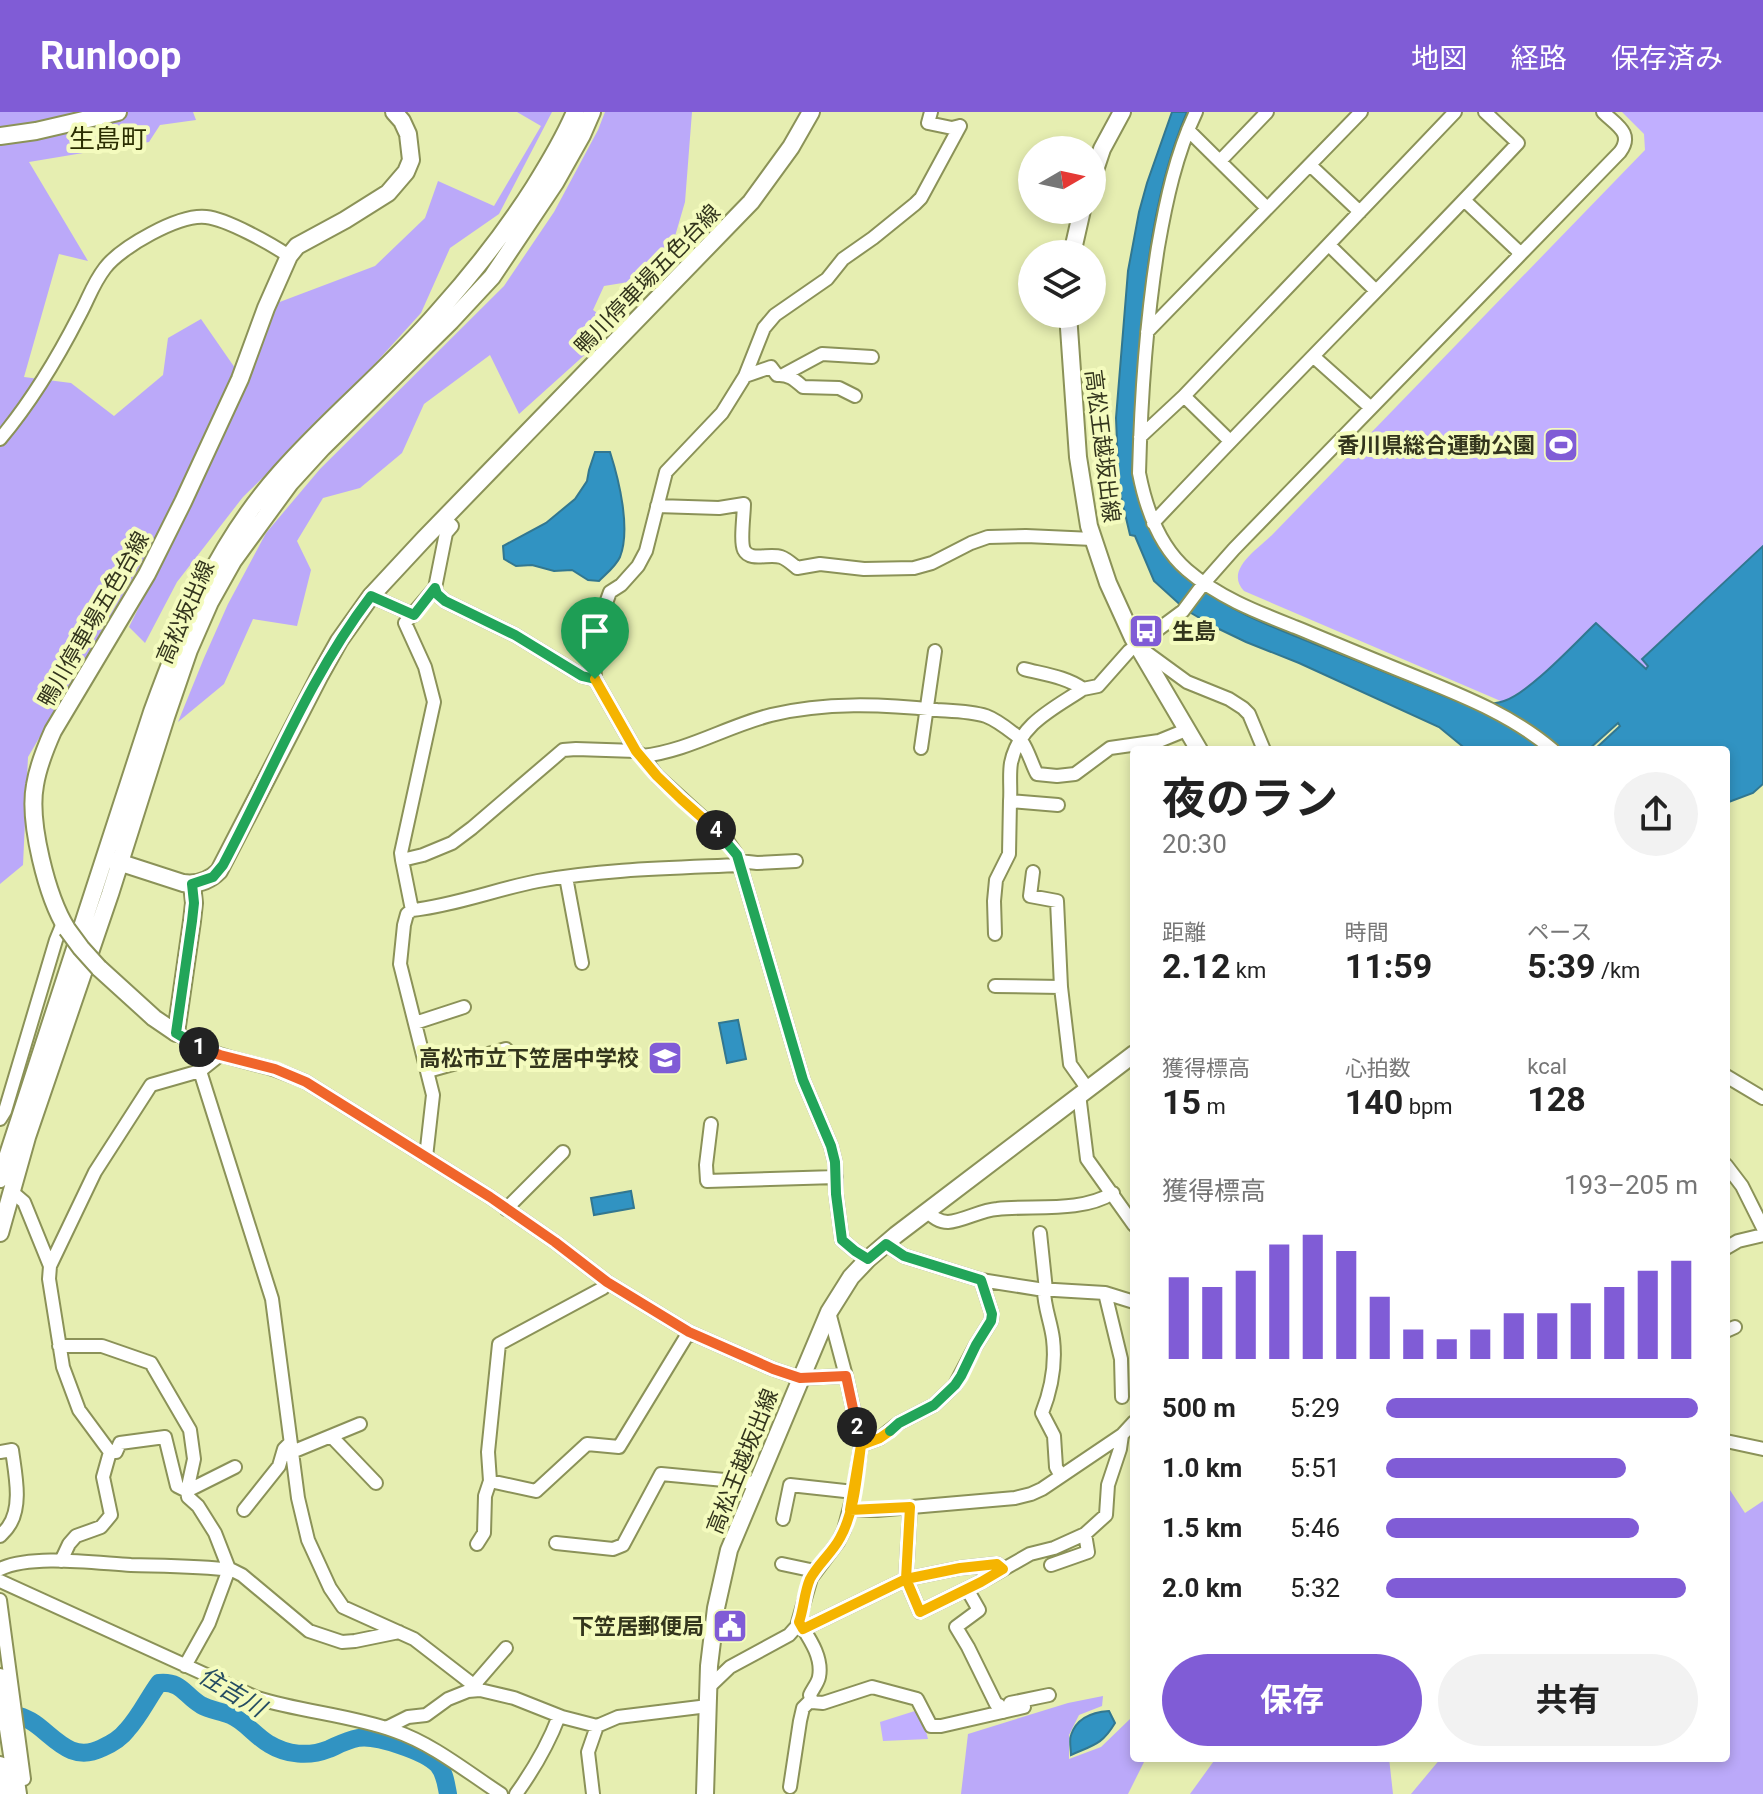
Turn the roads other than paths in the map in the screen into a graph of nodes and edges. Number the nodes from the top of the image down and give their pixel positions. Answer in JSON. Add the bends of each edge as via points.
{"nodes":[{"id":1,"x":118,"y":112,"type":"edge"},
{"id":2,"x":394,"y":112,"type":"edge"},
{"id":3,"x":575,"y":112,"type":"edge"},
{"id":4,"x":592,"y":112,"type":"edge"},
{"id":5,"x":811,"y":112,"type":"edge"},
{"id":6,"x":931,"y":112,"type":"edge"},
{"id":7,"x":1122,"y":112,"type":"edge"},
{"id":8,"x":1196,"y":112,"type":"edge"},
{"id":9,"x":1267,"y":112,"type":"edge"},
{"id":10,"x":1361,"y":112,"type":"edge"},
{"id":11,"x":1455,"y":112,"type":"edge"},
{"id":12,"x":1485,"y":112,"type":"edge"},
{"id":13,"x":1603,"y":112,"type":"edge"},
{"id":14,"x":1188,"y":130,"type":"junction"},
{"id":15,"x":0,"y":136,"type":"edge"},
{"id":16,"x":1106,"y":142,"type":"edge"},
{"id":17,"x":1220,"y":161,"type":"junction"},
{"id":18,"x":1310,"y":165,"type":"junction"},
{"id":19,"x":1464,"y":200,"type":"junction"},
{"id":20,"x":1267,"y":208,"type":"junction"},
{"id":21,"x":1360,"y":212,"type":"junction"},
{"id":22,"x":1329,"y":245,"type":"junction"},
{"id":23,"x":1519,"y":255,"type":"junction"},
{"id":24,"x":289,"y":256,"type":"junction"},
{"id":25,"x":1376,"y":291,"type":"junction"},
{"id":26,"x":1069,"y":328,"type":"edge"},
{"id":27,"x":1147,"y":332,"type":"junction"},
{"id":28,"x":872,"y":357,"type":"dead end"},
{"id":29,"x":1314,"y":357,"type":"junction"},
{"id":30,"x":785,"y":374,"type":"junction"},
{"id":31,"x":745,"y":376,"type":"junction"},
{"id":32,"x":855,"y":396,"type":"dead end"},
{"id":33,"x":1184,"y":396,"type":"junction"},
{"id":34,"x":1371,"y":408,"type":"junction"},
{"id":35,"x":1140,"y":437,"type":"junction"},
{"id":36,"x":0,"y":439,"type":"edge"},
{"id":37,"x":1230,"y":441,"type":"junction"},
{"id":38,"x":657,"y":506,"type":"junction"},
{"id":39,"x":444,"y":518,"type":"junction"},
{"id":40,"x":1153,"y":523,"type":"junction"},
{"id":41,"x":1093,"y":539,"type":"junction"},
{"id":42,"x":1203,"y":585,"type":"junction"},
{"id":43,"x":435,"y":588,"type":"junction"},
{"id":44,"x":371,"y":596,"type":"junction"},
{"id":45,"x":414,"y":615,"type":"junction"},
{"id":46,"x":1137,"y":646,"type":"junction"},
{"id":47,"x":935,"y":651,"type":"dead end"},
{"id":48,"x":1024,"y":669,"type":"dead end"},
{"id":49,"x":595,"y":679,"type":"junction"},
{"id":50,"x":1083,"y":689,"type":"junction"},
{"id":51,"x":928,"y":709,"type":"junction"},
{"id":52,"x":1186,"y":730,"type":"junction"},
{"id":53,"x":1020,"y":738,"type":"junction"},
{"id":54,"x":1196,"y":746,"type":"edge"},
{"id":55,"x":1262,"y":746,"type":"edge"},
{"id":56,"x":1548,"y":746,"type":"edge"},
{"id":57,"x":921,"y":748,"type":"dead end"},
{"id":58,"x":639,"y":753,"type":"junction"},
{"id":59,"x":1010,"y":801,"type":"junction"},
{"id":60,"x":1058,"y":805,"type":"dead end"},
{"id":61,"x":112,"y":860,"type":"junction"},
{"id":62,"x":402,"y":860,"type":"junction"},
{"id":63,"x":796,"y":861,"type":"dead end"},
{"id":64,"x":740,"y":863,"type":"junction"},
{"id":65,"x":1033,"y":872,"type":"dead end"},
{"id":66,"x":566,"y":877,"type":"junction"},
{"id":67,"x":192,"y":884,"type":"junction"},
{"id":68,"x":412,"y":910,"type":"junction"},
{"id":69,"x":65,"y":926,"type":"junction"},
{"id":70,"x":995,"y":934,"type":"dead end"},
{"id":71,"x":582,"y":963,"type":"dead end"},
{"id":72,"x":995,"y":986,"type":"dead end"},
{"id":73,"x":1061,"y":987,"type":"junction"},
{"id":74,"x":464,"y":1007,"type":"dead end"},
{"id":75,"x":415,"y":1023,"type":"junction"},
{"id":76,"x":176,"y":1033,"type":"junction"},
{"id":77,"x":506,"y":1049,"type":"dead end"},
{"id":78,"x":220,"y":1055,"type":"junction"},
{"id":79,"x":1130,"y":1057,"type":"edge"},
{"id":80,"x":200,"y":1071,"type":"junction"},
{"id":81,"x":428,"y":1071,"type":"junction"},
{"id":82,"x":1730,"y":1078,"type":"edge"},
{"id":83,"x":1083,"y":1091,"type":"junction"},
{"id":84,"x":1763,"y":1098,"type":"edge"},
{"id":85,"x":0,"y":1119,"type":"edge"},
{"id":86,"x":711,"y":1124,"type":"dead end"},
{"id":87,"x":563,"y":1152,"type":"dead end"},
{"id":88,"x":426,"y":1157,"type":"junction"},
{"id":89,"x":1730,"y":1170,"type":"edge"},
{"id":90,"x":836,"y":1177,"type":"junction"},
{"id":91,"x":0,"y":1179,"type":"edge"},
{"id":92,"x":1113,"y":1193,"type":"junction"},
{"id":93,"x":11,"y":1196,"type":"junction"},
{"id":94,"x":506,"y":1209,"type":"junction"},
{"id":95,"x":926,"y":1211,"type":"junction"},
{"id":96,"x":1130,"y":1219,"type":"edge"},
{"id":97,"x":1763,"y":1228,"type":"edge"},
{"id":98,"x":0,"y":1233,"type":"edge"},
{"id":99,"x":1040,"y":1233,"type":"dead end"},
{"id":100,"x":1763,"y":1235,"type":"edge"},
{"id":101,"x":886,"y":1244,"type":"junction"},
{"id":102,"x":1730,"y":1246,"type":"edge"},
{"id":103,"x":868,"y":1259,"type":"junction"},
{"id":104,"x":50,"y":1266,"type":"junction"},
{"id":105,"x":981,"y":1280,"type":"junction"},
{"id":106,"x":607,"y":1282,"type":"junction"},
{"id":107,"x":1045,"y":1290,"type":"junction"},
{"id":108,"x":1105,"y":1293,"type":"junction"},
{"id":109,"x":1130,"y":1301,"type":"edge"},
{"id":110,"x":829,"y":1312,"type":"junction"},
{"id":111,"x":689,"y":1332,"type":"junction"},
{"id":112,"x":59,"y":1346,"type":"junction"},
{"id":113,"x":846,"y":1376,"type":"junction"},
{"id":114,"x":800,"y":1378,"type":"junction"},
{"id":115,"x":1122,"y":1397,"type":"dead end"},
{"id":116,"x":360,"y":1424,"type":"dead end"},
{"id":117,"x":1130,"y":1426,"type":"edge"},
{"id":118,"x":1122,"y":1435,"type":"junction"},
{"id":119,"x":331,"y":1436,"type":"junction"},
{"id":120,"x":1730,"y":1442,"type":"edge"},
{"id":121,"x":861,"y":1445,"type":"junction"},
{"id":122,"x":291,"y":1448,"type":"junction"},
{"id":123,"x":1763,"y":1449,"type":"edge"},
{"id":124,"x":0,"y":1452,"type":"edge"},
{"id":125,"x":110,"y":1452,"type":"junction"},
{"id":126,"x":235,"y":1467,"type":"dead end"},
{"id":127,"x":1061,"y":1476,"type":"junction"},
{"id":128,"x":490,"y":1481,"type":"junction"},
{"id":129,"x":376,"y":1483,"type":"dead end"},
{"id":130,"x":756,"y":1483,"type":"junction"},
{"id":131,"x":187,"y":1491,"type":"junction"},
{"id":132,"x":854,"y":1492,"type":"junction"},
{"id":133,"x":910,"y":1507,"type":"junction"},
{"id":134,"x":244,"y":1510,"type":"dead end"},
{"id":135,"x":850,"y":1510,"type":"junction"},
{"id":136,"x":783,"y":1519,"type":"dead end"},
{"id":137,"x":1085,"y":1534,"type":"junction"},
{"id":138,"x":0,"y":1536,"type":"edge"},
{"id":139,"x":556,"y":1543,"type":"dead end"},
{"id":140,"x":477,"y":1544,"type":"dead end"},
{"id":141,"x":61,"y":1561,"type":"junction"},
{"id":142,"x":782,"y":1564,"type":"dead end"},
{"id":143,"x":1051,"y":1565,"type":"dead end"},
{"id":144,"x":0,"y":1569,"type":"edge"},
{"id":145,"x":229,"y":1569,"type":"junction"},
{"id":146,"x":1003,"y":1569,"type":"junction"},
{"id":147,"x":815,"y":1571,"type":"junction"},
{"id":148,"x":906,"y":1579,"type":"junction"},
{"id":149,"x":0,"y":1581,"type":"edge"},
{"id":150,"x":967,"y":1589,"type":"junction"},
{"id":151,"x":0,"y":1600,"type":"edge"},
{"id":152,"x":801,"y":1625,"type":"junction"},
{"id":153,"x":399,"y":1632,"type":"junction"},
{"id":154,"x":506,"y":1648,"type":"dead end"},
{"id":155,"x":185,"y":1666,"type":"junction"},
{"id":156,"x":0,"y":1677,"type":"edge"},
{"id":157,"x":477,"y":1688,"type":"junction"},
{"id":158,"x":708,"y":1688,"type":"junction"},
{"id":159,"x":1049,"y":1695,"type":"dead end"},
{"id":160,"x":811,"y":1700,"type":"junction"},
{"id":161,"x":708,"y":1706,"type":"junction"},
{"id":162,"x":1024,"y":1707,"type":"dead end"},
{"id":163,"x":1001,"y":1709,"type":"junction"},
{"id":164,"x":559,"y":1716,"type":"junction"},
{"id":165,"x":597,"y":1726,"type":"junction"},
{"id":166,"x":386,"y":1728,"type":"junction"},
{"id":167,"x":0,"y":1765,"type":"edge"},
{"id":168,"x":705,"y":1786,"type":"edge"},
{"id":169,"x":790,"y":1787,"type":"dead end"},
{"id":170,"x":4,"y":1794,"type":"edge"},
{"id":171,"x":18,"y":1794,"type":"edge"},
{"id":172,"x":26,"y":1794,"type":"edge"},
{"id":173,"x":501,"y":1794,"type":"edge"},
{"id":174,"x":516,"y":1794,"type":"edge"},
{"id":175,"x":593,"y":1794,"type":"edge"},
{"id":176,"x":714,"y":1794,"type":"edge"}],
"edges":[{"from":1,"to":15,"type":"main road"},
{"from":2,"to":24,"type":"main road","via":[[408,134],[411,160],[406,172],[388,193],[297,246]]},
{"from":3,"to":61,"type":"main road","name":"高松坂出線","via":[[510,224],[437,314],[280,473],[222,554],[176,647]]},
{"from":4,"to":61,"type":"main road","name":"高松坂出線","via":[[555,183],[492,277],[290,483],[233,561],[189,650]]},
{"from":5,"to":39,"type":"main road","name":"鴨川停車場五色台線","via":[[751,202]]},
{"from":6,"to":31,"type":"street","via":[[928,123],[960,126],[921,198],[843,259],[827,279],[775,315],[758,340]]},
{"from":7,"to":16,"type":"main road"},
{"from":8,"to":14,"type":"street"},
{"from":9,"to":17,"type":"street"},
{"from":10,"to":18,"type":"street"},
{"from":11,"to":21,"type":"street"},
{"from":12,"to":19,"type":"street","via":[[1518,143]]},
{"from":13,"to":23,"type":"street","via":[[1624,132],[1625,145]]},
{"from":14,"to":17,"type":"street"},
{"from":14,"to":27,"type":"street","via":[[1163,221]]},
{"from":17,"to":20,"type":"street"},
{"from":18,"to":20,"type":"street"},
{"from":18,"to":21,"type":"street"},
{"from":19,"to":23,"type":"street"},
{"from":19,"to":25,"type":"street"},
{"from":20,"to":27,"type":"street"},
{"from":21,"to":22,"type":"street"},
{"from":22,"to":25,"type":"street"},
{"from":22,"to":33,"type":"street"},
{"from":23,"to":34,"type":"street"},
{"from":24,"to":36,"type":"street","via":[[203,216],[131,245],[116,255],[90,289],[56,358]]},
{"from":24,"to":69,"type":"main road","name":"鴨川停車場五色台線","via":[[183,502],[43,755],[32,812],[49,888]]},
{"from":25,"to":29,"type":"street"},
{"from":26,"to":41,"type":"main road","name":"高松王越坂出線","via":[[1078,457]]},
{"from":27,"to":35,"type":"street"},
{"from":28,"to":30,"type":"street","via":[[822,354]]},
{"from":29,"to":34,"type":"street"},
{"from":29,"to":37,"type":"street"},
{"from":30,"to":31,"type":"street","via":[[777,375],[771,367]]},
{"from":30,"to":32,"type":"street","via":[[803,387],[839,388]]},
{"from":31,"to":38,"type":"street","via":[[722,413],[666,472]]},
{"from":33,"to":35,"type":"street"},
{"from":33,"to":37,"type":"street"},
{"from":34,"to":42,"type":"street"},
{"from":35,"to":40,"type":"street","via":[[1139,473]]},
{"from":37,"to":40,"type":"street"},
{"from":38,"to":41,"type":"street","via":[[744,504],[743,548],[757,557],[779,556],[797,568],[914,568],[988,537]]},
{"from":38,"to":49,"type":"street","via":[[646,551],[610,592],[601,617]]},
{"from":39,"to":43,"type":"street","via":[[452,526]]},
{"from":39,"to":44,"type":"main road","name":"鴨川停車場五色台線"},
{"from":40,"to":42,"type":"street","via":[[1168,548]]},
{"from":41,"to":46,"type":"main road","name":"高松王越坂出線"},
{"from":42,"to":46,"type":"street","via":[[1183,611]]},
{"from":42,"to":56,"type":"street","via":[[1457,694],[1525,728]]},
{"from":43,"to":45,"type":"street"},
{"from":43,"to":49,"type":"street","via":[[445,601]]},
{"from":44,"to":45,"type":"street"},
{"from":44,"to":67,"type":"main road","name":"鴨川停車場五色台線","via":[[320,675],[223,865],[213,877]]},
{"from":45,"to":62,"type":"street","via":[[405,623],[434,702]]},
{"from":46,"to":50,"type":"street","via":[[1098,686]]},
{"from":46,"to":52,"type":"main road","name":"高松王越坂出線"},
{"from":46,"to":55,"type":"street","via":[[1187,682],[1243,708]]},
{"from":47,"to":51,"type":"street"},
{"from":48,"to":50,"type":"street"},
{"from":49,"to":58,"type":"street"},
{"from":50,"to":53,"type":"street","via":[[1030,725]]},
{"from":51,"to":53,"type":"street","via":[[985,716]]},
{"from":51,"to":57,"type":"street"},
{"from":51,"to":58,"type":"street","via":[[818,708],[774,715],[662,754]]},
{"from":52,"to":53,"type":"street","via":[[1159,741],[1110,748],[1065,776],[1037,774]]},
{"from":52,"to":54,"type":"main road","name":"高松王越坂出線"},
{"from":53,"to":59,"type":"street","via":[[1011,763]]},
{"from":58,"to":62,"type":"street","via":[[563,750],[452,843]]},
{"from":58,"to":64,"type":"street","via":[[726,839]]},
{"from":59,"to":60,"type":"street"},
{"from":59,"to":70,"type":"street","via":[[1009,854],[996,880]]},
{"from":61,"to":67,"type":"main road"},
{"from":61,"to":91,"type":"main road","name":"高松坂出線"},
{"from":61,"to":93,"type":"main road","name":"高松坂出線"},
{"from":62,"to":68,"type":"street"},
{"from":63,"to":64,"type":"street"},
{"from":64,"to":66,"type":"street"},
{"from":64,"to":90,"type":"street","via":[[803,1080],[831,1146]]},
{"from":65,"to":73,"type":"street","via":[[1030,896],[1057,901]]},
{"from":66,"to":68,"type":"street"},
{"from":66,"to":71,"type":"street"},
{"from":67,"to":76,"type":"main road","via":[[194,903]]},
{"from":68,"to":75,"type":"street","via":[[404,925],[400,964]]},
{"from":69,"to":76,"type":"main road","name":"鴨川停車場五色台線","bridge":true,"via":[[99,968]]},
{"from":69,"to":85,"type":"street","via":[[56,940]]},
{"from":72,"to":73,"type":"street"},
{"from":73,"to":83,"type":"street","via":[[1070,1064]]},
{"from":74,"to":75,"type":"street"},
{"from":75,"to":81,"type":"street"},
{"from":76,"to":78,"type":"street"},
{"from":77,"to":81,"type":"street"},
{"from":78,"to":80,"type":"street"},
{"from":78,"to":88,"type":"street","via":[[306,1082]]},
{"from":79,"to":83,"type":"main road","name":"高松王越坂出線"},
{"from":80,"to":104,"type":"street","via":[[151,1085],[95,1172]]},
{"from":80,"to":122,"type":"street","via":[[272,1299]]},
{"from":81,"to":88,"type":"street","via":[[433,1095]]},
{"from":82,"to":84,"type":"street"},
{"from":83,"to":92,"type":"street","via":[[1087,1159]]},
{"from":83,"to":95,"type":"main road","name":"高松王越坂出線"},
{"from":86,"to":90,"type":"street","via":[[707,1181]]},
{"from":87,"to":94,"type":"street"},
{"from":88,"to":94,"type":"street"},
{"from":89,"to":97,"type":"street"},
{"from":90,"to":103,"type":"street","via":[[842,1240]]},
{"from":92,"to":95,"type":"street","via":[[1099,1202],[995,1209],[948,1222]]},
{"from":92,"to":96,"type":"street"},
{"from":93,"to":98,"type":"main road","name":"高松坂出線"},
{"from":93,"to":104,"type":"street","via":[[24,1202]]},
{"from":94,"to":106,"type":"street"},
{"from":95,"to":101,"type":"main road","name":"高松王越坂出線"},
{"from":99,"to":107,"type":"street"},
{"from":100,"to":102,"type":"street"},
{"from":101,"to":103,"type":"main road","name":"高松王越坂出線"},
{"from":101,"to":105,"type":"street","via":[[904,1256]]},
{"from":103,"to":110,"type":"main road","name":"高松王越坂出線"},
{"from":104,"to":112,"type":"street"},
{"from":105,"to":107,"type":"street"},
{"from":105,"to":121,"type":"street","via":[[991,1321],[955,1385],[934,1405]]},
{"from":106,"to":111,"type":"street"},
{"from":106,"to":128,"type":"street","via":[[499,1344]]},
{"from":107,"to":108,"type":"street"},
{"from":107,"to":127,"type":"street","via":[[1053,1375],[1042,1413],[1054,1436]]},
{"from":108,"to":109,"type":"street"},
{"from":108,"to":115,"type":"street","via":[[1121,1359]]},
{"from":110,"to":113,"type":"street"},
{"from":110,"to":114,"type":"main road","name":"高松王越坂出線"},
{"from":111,"to":114,"type":"street"},
{"from":111,"to":128,"type":"street","via":[[619,1447],[587,1444],[536,1491]]},
{"from":112,"to":125,"type":"street","via":[[79,1410]]},
{"from":112,"to":131,"type":"street","via":[[102,1346],[151,1363],[190,1430],[194,1459]]},
{"from":113,"to":114,"type":"street"},
{"from":113,"to":121,"type":"street"},
{"from":114,"to":130,"type":"main road","name":"高松王越坂出線"},
{"from":116,"to":119,"type":"street"},
{"from":117,"to":118,"type":"street"},
{"from":118,"to":127,"type":"street"},
{"from":118,"to":137,"type":"street","via":[[1106,1515]]},
{"from":119,"to":122,"type":"street"},
{"from":119,"to":129,"type":"street"},
{"from":120,"to":123,"type":"street"},
{"from":121,"to":132,"type":"street"},
{"from":122,"to":134,"type":"street","via":[[284,1449],[279,1466]]},
{"from":122,"to":153,"type":"street","via":[[308,1540],[330,1588],[343,1607]]},
{"from":124,"to":138,"type":"street","via":[[12,1450],[16,1486],[12,1519]]},
{"from":125,"to":131,"type":"street","via":[[116,1452],[120,1443],[165,1437],[177,1486]]},
{"from":125,"to":141,"type":"street","via":[[103,1477],[111,1515],[101,1527],[76,1536]]},
{"from":126,"to":131,"type":"street"},
{"from":127,"to":133,"type":"street","via":[[1015,1498]]},
{"from":128,"to":140,"type":"street","via":[[484,1533]]},
{"from":130,"to":139,"type":"street","via":[[661,1474],[623,1545],[613,1549]]},
{"from":130,"to":158,"type":"main road","name":"高松王越坂出線","via":[[729,1550],[716,1608]]},
{"from":131,"to":145,"type":"street","via":[[215,1533]]},
{"from":132,"to":135,"type":"street"},
{"from":132,"to":136,"type":"street","via":[[790,1485]]},
{"from":133,"to":135,"type":"street"},
{"from":133,"to":148,"type":"street"},
{"from":135,"to":147,"type":"street","via":[[838,1542]]},
{"from":137,"to":143,"type":"street","via":[[1088,1552]]},
{"from":137,"to":146,"type":"street"},
{"from":141,"to":144,"type":"street"},
{"from":141,"to":145,"type":"street"},
{"from":142,"to":147,"type":"street"},
{"from":145,"to":153,"type":"street","via":[[309,1631],[342,1642]]},
{"from":145,"to":155,"type":"street","via":[[209,1623]]},
{"from":146,"to":148,"type":"street","via":[[997,1564]]},
{"from":146,"to":150,"type":"street"},
{"from":147,"to":152,"type":"street"},
{"from":148,"to":150,"type":"street","via":[[920,1612]]},
{"from":148,"to":152,"type":"street"},
{"from":149,"to":155,"type":"street"},
{"from":150,"to":163,"type":"street","via":[[979,1610],[956,1627]]},
{"from":151,"to":172,"type":"street"},
{"from":152,"to":158,"type":"street","via":[[730,1667]]},
{"from":152,"to":160,"type":"street","via":[[817,1655],[819,1677]]},
{"from":153,"to":157,"type":"street"},
{"from":154,"to":157,"type":"street"},
{"from":155,"to":166,"type":"street","via":[[282,1706]]},
{"from":156,"to":171,"type":"main road"},
{"from":157,"to":164,"type":"street"},
{"from":157,"to":166,"type":"street","via":[[426,1715]]},
{"from":158,"to":161,"type":"main road","name":"高松王越坂出線"},
{"from":159,"to":163,"type":"street"},
{"from":160,"to":163,"type":"street","via":[[823,1703],[872,1687],[917,1699],[931,1726]]},
{"from":160,"to":169,"type":"street","via":[[803,1708]]},
{"from":161,"to":165,"type":"street","via":[[618,1717]]},
{"from":161,"to":168,"type":"main road","name":"高松王越坂出線"},
{"from":162,"to":163,"type":"street"},
{"from":164,"to":165,"type":"street"},
{"from":164,"to":174,"type":"street","via":[[548,1745]]},
{"from":165,"to":175,"type":"street","via":[[588,1752]]},
{"from":166,"to":173,"type":"street","via":[[430,1748]]},
{"from":167,"to":170,"type":"main road"},
{"from":168,"to":176,"type":"street"}]}
